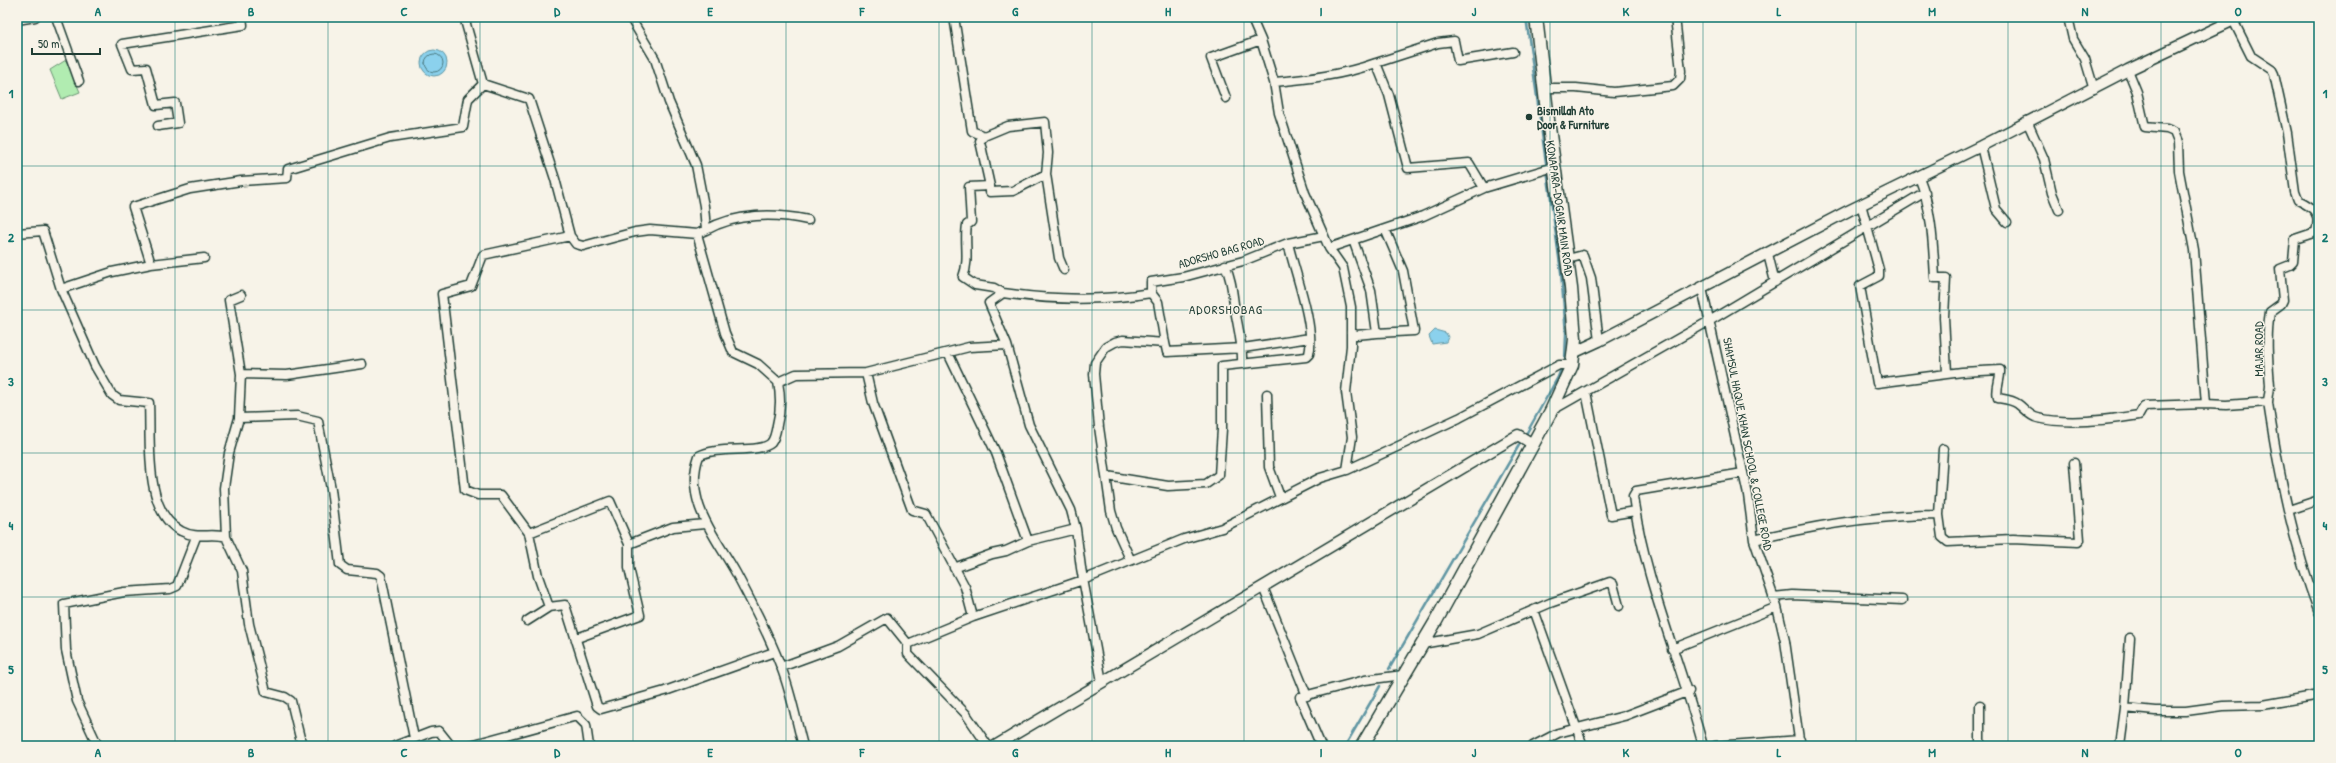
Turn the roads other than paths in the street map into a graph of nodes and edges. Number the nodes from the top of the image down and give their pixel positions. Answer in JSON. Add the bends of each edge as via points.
{"nodes":[{"id":1,"x":35,"y":17,"type":"edge"},
{"id":2,"x":56,"y":17,"type":"edge"},
{"id":3,"x":242,"y":17,"type":"edge"},
{"id":4,"x":464,"y":17,"type":"edge"},
{"id":5,"x":630,"y":17,"type":"edge"},
{"id":6,"x":954,"y":17,"type":"edge"},
{"id":7,"x":1251,"y":17,"type":"edge"},
{"id":8,"x":1536,"y":17,"type":"edge"},
{"id":9,"x":1675,"y":17,"type":"edge"},
{"id":10,"x":2068,"y":17,"type":"edge"},
{"id":11,"x":2236,"y":19,"type":"edge"},
{"id":12,"x":17,"y":20,"type":"edge"},
{"id":13,"x":1262,"y":40,"type":"junction"},
{"id":14,"x":1513,"y":52,"type":"dead end"},
{"id":15,"x":1376,"y":63,"type":"junction"},
{"id":16,"x":2128,"y":70,"type":"junction"},
{"id":17,"x":79,"y":81,"type":"dead end"},
{"id":18,"x":1274,"y":82,"type":"junction"},
{"id":19,"x":482,"y":84,"type":"junction"},
{"id":20,"x":1544,"y":88,"type":"junction"},
{"id":21,"x":2094,"y":89,"type":"junction"},
{"id":22,"x":1226,"y":98,"type":"dead end"},
{"id":23,"x":2027,"y":121,"type":"junction"},
{"id":24,"x":158,"y":126,"type":"dead end"},
{"id":25,"x":984,"y":136,"type":"junction"},
{"id":26,"x":1980,"y":146,"type":"junction"},
{"id":27,"x":1552,"y":168,"type":"junction"},
{"id":28,"x":1046,"y":174,"type":"junction"},
{"id":29,"x":1919,"y":177,"type":"junction"},
{"id":30,"x":990,"y":186,"type":"junction"},
{"id":31,"x":1484,"y":188,"type":"junction"},
{"id":32,"x":1925,"y":192,"type":"junction"},
{"id":33,"x":1861,"y":204,"type":"junction"},
{"id":34,"x":2059,"y":210,"type":"dead end"},
{"id":35,"x":808,"y":220,"type":"dead end"},
{"id":36,"x":2007,"y":222,"type":"dead end"},
{"id":37,"x":1867,"y":225,"type":"junction"},
{"id":38,"x":1385,"y":229,"type":"junction"},
{"id":39,"x":706,"y":230,"type":"junction"},
{"id":40,"x":17,"y":234,"type":"edge"},
{"id":41,"x":697,"y":234,"type":"junction"},
{"id":42,"x":570,"y":236,"type":"junction"},
{"id":43,"x":1324,"y":236,"type":"junction"},
{"id":44,"x":1353,"y":240,"type":"junction"},
{"id":45,"x":1288,"y":243,"type":"junction"},
{"id":46,"x":1329,"y":248,"type":"junction"},
{"id":47,"x":1768,"y":254,"type":"junction"},
{"id":48,"x":204,"y":258,"type":"dead end"},
{"id":49,"x":1568,"y":259,"type":"junction"},
{"id":50,"x":151,"y":264,"type":"junction"},
{"id":51,"x":1225,"y":264,"type":"junction"},
{"id":52,"x":1064,"y":270,"type":"dead end"},
{"id":53,"x":1775,"y":282,"type":"junction"},
{"id":54,"x":1702,"y":288,"type":"junction"},
{"id":55,"x":61,"y":289,"type":"junction"},
{"id":56,"x":1003,"y":293,"type":"junction"},
{"id":57,"x":1151,"y":293,"type":"junction"},
{"id":58,"x":241,"y":295,"type":"dead end"},
{"id":59,"x":1710,"y":320,"type":"junction"},
{"id":60,"x":1350,"y":332,"type":"junction"},
{"id":61,"x":1377,"y":333,"type":"junction"},
{"id":62,"x":1310,"y":338,"type":"junction"},
{"id":63,"x":1599,"y":341,"type":"junction"},
{"id":64,"x":1165,"y":343,"type":"junction"},
{"id":65,"x":1007,"y":344,"type":"junction"},
{"id":66,"x":1243,"y":348,"type":"junction"},
{"id":67,"x":1575,"y":352,"type":"junction"},
{"id":68,"x":948,"y":353,"type":"junction"},
{"id":69,"x":362,"y":364,"type":"dead end"},
{"id":70,"x":1242,"y":364,"type":"junction"},
{"id":71,"x":1566,"y":365,"type":"junction"},
{"id":72,"x":866,"y":373,"type":"junction"},
{"id":73,"x":1947,"y":373,"type":"junction"},
{"id":74,"x":241,"y":374,"type":"junction"},
{"id":75,"x":778,"y":382,"type":"junction"},
{"id":76,"x":1586,"y":392,"type":"junction"},
{"id":77,"x":1267,"y":394,"type":"dead end"},
{"id":78,"x":2268,"y":402,"type":"junction"},
{"id":79,"x":2206,"y":404,"type":"junction"},
{"id":80,"x":1551,"y":411,"type":"junction"},
{"id":81,"x":238,"y":418,"type":"junction"},
{"id":82,"x":1530,"y":442,"type":"junction"},
{"id":83,"x":1943,"y":449,"type":"dead end"},
{"id":84,"x":2074,"y":463,"type":"dead end"},
{"id":85,"x":1347,"y":470,"type":"junction"},
{"id":86,"x":1743,"y":473,"type":"junction"},
{"id":87,"x":1107,"y":476,"type":"junction"},
{"id":88,"x":1280,"y":497,"type":"junction"},
{"id":89,"x":2319,"y":500,"type":"edge"},
{"id":90,"x":2289,"y":510,"type":"junction"},
{"id":91,"x":1635,"y":511,"type":"junction"},
{"id":92,"x":1939,"y":515,"type":"junction"},
{"id":93,"x":705,"y":524,"type":"junction"},
{"id":94,"x":1076,"y":529,"type":"junction"},
{"id":95,"x":529,"y":533,"type":"junction"},
{"id":96,"x":196,"y":537,"type":"junction"},
{"id":97,"x":226,"y":537,"type":"junction"},
{"id":98,"x":1754,"y":540,"type":"junction"},
{"id":99,"x":1028,"y":541,"type":"junction"},
{"id":100,"x":629,"y":544,"type":"junction"},
{"id":101,"x":1130,"y":559,"type":"junction"},
{"id":102,"x":954,"y":568,"type":"junction"},
{"id":103,"x":1083,"y":580,"type":"junction"},
{"id":104,"x":1263,"y":587,"type":"junction"},
{"id":105,"x":1773,"y":597,"type":"junction"},
{"id":106,"x":1902,"y":600,"type":"dead end"},
{"id":107,"x":1619,"y":606,"type":"dead end"},
{"id":108,"x":549,"y":607,"type":"junction"},
{"id":109,"x":1777,"y":607,"type":"junction"},
{"id":110,"x":1534,"y":610,"type":"junction"},
{"id":111,"x":2319,"y":612,"type":"edge"},
{"id":112,"x":972,"y":617,"type":"junction"},
{"id":113,"x":527,"y":621,"type":"dead end"},
{"id":114,"x":577,"y":638,"type":"junction"},
{"id":115,"x":2130,"y":638,"type":"dead end"},
{"id":116,"x":908,"y":644,"type":"junction"},
{"id":117,"x":1422,"y":644,"type":"junction"},
{"id":118,"x":1672,"y":649,"type":"junction"},
{"id":119,"x":774,"y":652,"type":"junction"},
{"id":120,"x":781,"y":667,"type":"junction"},
{"id":121,"x":1403,"y":676,"type":"junction"},
{"id":122,"x":1102,"y":682,"type":"junction"},
{"id":123,"x":1689,"y":691,"type":"junction"},
{"id":124,"x":2319,"y":695,"type":"edge"},
{"id":125,"x":1308,"y":696,"type":"junction"},
{"id":126,"x":1980,"y":704,"type":"dead end"},
{"id":127,"x":2125,"y":708,"type":"junction"},
{"id":128,"x":1576,"y":728,"type":"junction"},
{"id":129,"x":414,"y":738,"type":"junction"},
{"id":130,"x":1800,"y":743,"type":"edge"},
{"id":131,"x":98,"y":746,"type":"edge"},
{"id":132,"x":302,"y":746,"type":"edge"},
{"id":133,"x":395,"y":746,"type":"edge"},
{"id":134,"x":451,"y":746,"type":"edge"},
{"id":135,"x":467,"y":746,"type":"edge"},
{"id":136,"x":589,"y":746,"type":"edge"},
{"id":137,"x":803,"y":746,"type":"edge"},
{"id":138,"x":988,"y":746,"type":"edge"},
{"id":139,"x":995,"y":746,"type":"edge"},
{"id":140,"x":1322,"y":746,"type":"edge"},
{"id":141,"x":1362,"y":746,"type":"edge"},
{"id":142,"x":1533,"y":746,"type":"edge"},
{"id":143,"x":1582,"y":746,"type":"edge"},
{"id":144,"x":1703,"y":746,"type":"edge"},
{"id":145,"x":1714,"y":746,"type":"edge"},
{"id":146,"x":1980,"y":746,"type":"edge"},
{"id":147,"x":2120,"y":746,"type":"edge"}],
"edges":[{"from":1,"to":12,"type":"street"},
{"from":2,"to":17,"type":"street"},
{"from":3,"to":24,"type":"street","via":[[243,25],[122,44],[132,69],[146,68],[156,105],[175,103],[178,123]]},
{"from":4,"to":19,"type":"street"},
{"from":5,"to":39,"type":"street","via":[[655,59],[669,102],[696,165]]},
{"from":6,"to":25,"type":"street","via":[[972,131]]},
{"from":7,"to":13,"type":"street"},
{"from":8,"to":20,"type":"main road","name":"KONAPARA-DOGAIR MAIN ROAD"},
{"from":9,"to":20,"type":"street","via":[[1681,71],[1680,79],[1673,86],[1614,92]]},
{"from":10,"to":21,"type":"street","via":[[2073,39],[2085,59]]},
{"from":11,"to":16,"type":"street"},
{"from":11,"to":78,"type":"street","name":"MAJAR ROAD","via":[[2250,56],[2274,74],[2287,133],[2295,192],[2298,200],[2315,210],[2318,223],[2316,232],[2295,238],[2293,262],[2280,269],[2283,300],[2270,312],[2269,320]]},
{"from":13,"to":18,"type":"street"},
{"from":13,"to":22,"type":"street","via":[[1211,58]]},
{"from":14,"to":15,"type":"street","via":[[1458,61],[1454,41],[1438,43]]},
{"from":15,"to":18,"type":"street","via":[[1309,79]]},
{"from":15,"to":31,"type":"street","via":[[1389,95],[1408,168],[1470,163]]},
{"from":16,"to":21,"type":"street"},
{"from":16,"to":79,"type":"street","via":[[2137,92],[2145,127],[2174,132],[2178,142],[2179,171],[2194,250]]},
{"from":18,"to":43,"type":"street","via":[[1279,113],[1305,193]]},
{"from":19,"to":42,"type":"street","via":[[529,99],[556,179]]},
{"from":19,"to":50,"type":"street","via":[[468,99],[463,127],[390,138],[288,169],[287,178],[241,181],[190,189],[133,207]]},
{"from":20,"to":27,"type":"main road","name":"KONAPARA-DOGAIR MAIN ROAD"},
{"from":21,"to":23,"type":"street"},
{"from":23,"to":26,"type":"street"},
{"from":23,"to":34,"type":"street","via":[[2044,159]]},
{"from":25,"to":28,"type":"street","via":[[1008,126],[1045,122],[1048,153]]},
{"from":25,"to":30,"type":"street","via":[[980,141]]},
{"from":26,"to":29,"type":"street"},
{"from":26,"to":36,"type":"street","via":[[1996,209]]},
{"from":27,"to":31,"type":"street"},
{"from":27,"to":49,"type":"main road","name":"KONAPARA-DOGAIR MAIN ROAD"},
{"from":28,"to":30,"type":"street","via":[[1012,191],[990,192]]},
{"from":28,"to":52,"type":"street","via":[[1059,258]]},
{"from":29,"to":32,"type":"street"},
{"from":29,"to":33,"type":"street"},
{"from":30,"to":56,"type":"street","via":[[969,187],[971,222],[967,225],[965,236],[968,244],[963,277],[975,285],[994,288]]},
{"from":31,"to":38,"type":"street","via":[[1423,216]]},
{"from":32,"to":37,"type":"street"},
{"from":32,"to":73,"type":"street","via":[[1931,224],[1935,278],[1946,278],[1944,317]]},
{"from":33,"to":37,"type":"street"},
{"from":33,"to":47,"type":"street"},
{"from":35,"to":39,"type":"street","via":[[791,216],[761,215],[736,219]]},
{"from":37,"to":53,"type":"street"},
{"from":37,"to":73,"type":"street","via":[[1879,276],[1860,288],[1875,381],[1880,384]]},
{"from":38,"to":44,"type":"street"},
{"from":38,"to":61,"type":"street","via":[[1403,271],[1414,331]]},
{"from":39,"to":41,"type":"street"},
{"from":40,"to":55,"type":"street","via":[[43,231]]},
{"from":41,"to":42,"type":"street","via":[[650,230],[583,246],[576,244]]},
{"from":41,"to":75,"type":"street","via":[[725,333],[733,352],[758,364]]},
{"from":42,"to":95,"type":"street","via":[[483,255],[471,286],[442,294],[466,490],[478,495],[500,495]]},
{"from":43,"to":45,"type":"street","name":"ADORSHO BAG ROAD"},
{"from":43,"to":46,"type":"street"},
{"from":44,"to":46,"type":"street"},
{"from":44,"to":61,"type":"street","via":[[1371,290]]},
{"from":45,"to":51,"type":"street","name":"ADORSHO BAG ROAD","via":[[1243,261]]},
{"from":45,"to":62,"type":"street","via":[[1297,272]]},
{"from":46,"to":60,"type":"street","via":[[1343,268],[1347,282],[1351,307]]},
{"from":47,"to":53,"type":"street"},
{"from":47,"to":54,"type":"street"},
{"from":48,"to":50,"type":"street"},
{"from":49,"to":63,"type":"street","via":[[1583,255],[1591,278]]},
{"from":49,"to":67,"type":"main road","name":"KONAPARA-DOGAIR MAIN ROAD"},
{"from":50,"to":55,"type":"street","via":[[112,272]]},
{"from":51,"to":57,"type":"street","name":"ADORSHO BAG ROAD","via":[[1183,277],[1151,282]]},
{"from":51,"to":66,"type":"street","via":[[1231,278]]},
{"from":53,"to":59,"type":"street"},
{"from":54,"to":59,"type":"street","name":"SHAMSUL HAQUE KHAN SCHOOL & COLLEGE ROAD"},
{"from":54,"to":63,"type":"street"},
{"from":55,"to":96,"type":"street","via":[[112,396],[119,400],[149,403],[151,476],[163,518],[180,531]]},
{"from":56,"to":57,"type":"street","via":[[1064,299],[1124,298]]},
{"from":56,"to":65,"type":"street","via":[[989,303]]},
{"from":57,"to":64,"type":"street","via":[[1158,302]]},
{"from":58,"to":74,"type":"street","via":[[229,300]]},
{"from":59,"to":76,"type":"street"},
{"from":59,"to":86,"type":"street","name":"SHAMSUL HAQUE KHAN SCHOOL & COLLEGE ROAD"},
{"from":60,"to":61,"type":"street","via":[[1356,335]]},
{"from":60,"to":85,"type":"street","via":[[1346,392],[1352,437]]},
{"from":62,"to":66,"type":"street"},
{"from":62,"to":70,"type":"street","via":[[1310,349],[1306,356]]},
{"from":63,"to":67,"type":"street"},
{"from":64,"to":66,"type":"street","via":[[1167,352]]},
{"from":64,"to":87,"type":"street","via":[[1123,340],[1115,342],[1106,347],[1095,363],[1094,374]]},
{"from":65,"to":68,"type":"street","via":[[969,347]]},
{"from":65,"to":94,"type":"street","via":[[1029,425],[1064,494]]},
{"from":66,"to":70,"type":"street"},
{"from":67,"to":71,"type":"main road","name":"KONAPARA-DOGAIR MAIN ROAD"},
{"from":68,"to":72,"type":"street"},
{"from":68,"to":99,"type":"street","via":[[996,453]]},
{"from":69,"to":74,"type":"street","via":[[287,375]]},
{"from":70,"to":87,"type":"street","via":[[1222,366],[1219,475],[1206,484],[1168,486]]},
{"from":71,"to":80,"type":"main road","name":"KONAPARA-DOGAIR MAIN ROAD"},
{"from":71,"to":85,"type":"street"},
{"from":72,"to":75,"type":"street","via":[[796,374]]},
{"from":72,"to":102,"type":"street","via":[[873,403],[912,510],[926,514]]},
{"from":73,"to":79,"type":"street","via":[[2000,370],[2001,377],[1996,392],[1998,398],[2017,403],[2037,418],[2113,419],[2139,415],[2144,406]]},
{"from":74,"to":81,"type":"street"},
{"from":75,"to":93,"type":"street","via":[[781,396],[780,413],[771,443],[759,447],[707,451],[699,456],[695,486]]},
{"from":76,"to":80,"type":"street"},
{"from":76,"to":91,"type":"street","via":[[1611,515]]},
{"from":77,"to":88,"type":"street","via":[[1268,461]]},
{"from":78,"to":79,"type":"street"},
{"from":78,"to":90,"type":"street","name":"MAJAR ROAD"},
{"from":80,"to":82,"type":"main road","name":"KONAPARA-DOGAIR MAIN ROAD"},
{"from":81,"to":97,"type":"street","via":[[224,488]]},
{"from":81,"to":129,"type":"street","via":[[297,416],[318,421],[331,489],[340,565],[347,570],[377,573],[381,576]]},
{"from":82,"to":104,"type":"street","via":[[1518,435]]},
{"from":82,"to":117,"type":"main road","name":"KONAPARA-DOGAIR MAIN ROAD"},
{"from":83,"to":92,"type":"street"},
{"from":84,"to":92,"type":"street","via":[[2080,540],[2078,542],[2013,539],[1948,542],[1942,537]]},
{"from":85,"to":88,"type":"street","via":[[1320,478]]},
{"from":86,"to":91,"type":"street","via":[[1636,491],[1633,496]]},
{"from":86,"to":98,"type":"street","name":"SHAMSUL HAQUE KHAN SCHOOL & COLLEGE ROAD"},
{"from":87,"to":101,"type":"street","via":[[1114,522]]},
{"from":88,"to":101,"type":"street","via":[[1222,528]]},
{"from":89,"to":90,"type":"street"},
{"from":90,"to":111,"type":"street","name":"MAJAR ROAD","via":[[2301,563]]},
{"from":91,"to":118,"type":"street","via":[[1650,578]]},
{"from":92,"to":98,"type":"street","via":[[1874,517]]},
{"from":93,"to":100,"type":"street","via":[[673,527]]},
{"from":93,"to":119,"type":"street","via":[[736,574]]},
{"from":94,"to":99,"type":"street"},
{"from":94,"to":103,"type":"street"},
{"from":95,"to":100,"type":"street","via":[[610,501]]},
{"from":95,"to":108,"type":"street","via":[[538,576]]},
{"from":96,"to":97,"type":"street"},
{"from":96,"to":131,"type":"street","via":[[177,586],[170,590],[124,592],[64,604],[66,650],[77,701]]},
{"from":97,"to":132,"type":"street","via":[[242,571],[250,624],[266,692],[285,696],[291,701]]},
{"from":98,"to":105,"type":"street","name":"SHAMSUL HAQUE KHAN SCHOOL & COLLEGE ROAD"},
{"from":99,"to":102,"type":"street"},
{"from":100,"to":114,"type":"street","via":[[629,568],[640,615]]},
{"from":101,"to":103,"type":"street"},
{"from":102,"to":112,"type":"street","via":[[965,587]]},
{"from":103,"to":112,"type":"street"},
{"from":103,"to":122,"type":"street"},
{"from":104,"to":122,"type":"street"},
{"from":104,"to":125,"type":"street"},
{"from":105,"to":106,"type":"street","via":[[1799,595]]},
{"from":105,"to":109,"type":"street","name":"SHAMSUL HAQUE KHAN SCHOOL & COLLEGE ROAD"},
{"from":107,"to":110,"type":"street","via":[[1614,584],[1610,582]]},
{"from":108,"to":113,"type":"street"},
{"from":108,"to":114,"type":"street","via":[[565,605]]},
{"from":109,"to":118,"type":"street"},
{"from":109,"to":130,"type":"street","name":"SHAMSUL HAQUE KHAN SCHOOL & COLLEGE ROAD","via":[[1791,672]]},
{"from":110,"to":117,"type":"street","via":[[1478,634]]},
{"from":110,"to":128,"type":"street"},
{"from":112,"to":116,"type":"street"},
{"from":114,"to":119,"type":"street","via":[[597,706],[601,709],[665,691]]},
{"from":115,"to":127,"type":"street"},
{"from":116,"to":120,"type":"street","via":[[887,618],[838,646]]},
{"from":116,"to":138,"type":"street","via":[[908,654],[966,714]]},
{"from":117,"to":121,"type":"main road","name":"KONAPARA-DOGAIR MAIN ROAD"},
{"from":118,"to":123,"type":"street"},
{"from":119,"to":120,"type":"street"},
{"from":120,"to":137,"type":"street"},
{"from":121,"to":125,"type":"street","via":[[1365,680]]},
{"from":121,"to":141,"type":"main road","name":"KONAPARA-DOGAIR MAIN ROAD"},
{"from":122,"to":139,"type":"street"},
{"from":123,"to":128,"type":"street","via":[[1624,716]]},
{"from":123,"to":144,"type":"street"},
{"from":124,"to":127,"type":"street","via":[[2263,705],[2223,706],[2186,711]]},
{"from":125,"to":140,"type":"street","via":[[1300,697]]},
{"from":126,"to":146,"type":"street"},
{"from":127,"to":147,"type":"street"},
{"from":128,"to":142,"type":"street","via":[[1558,733]]},
{"from":128,"to":143,"type":"street"},
{"from":129,"to":133,"type":"street"},
{"from":129,"to":134,"type":"street","via":[[439,731]]},
{"from":130,"to":145,"type":"street"},
{"from":135,"to":136,"type":"street","via":[[577,716],[586,725]]}]}
